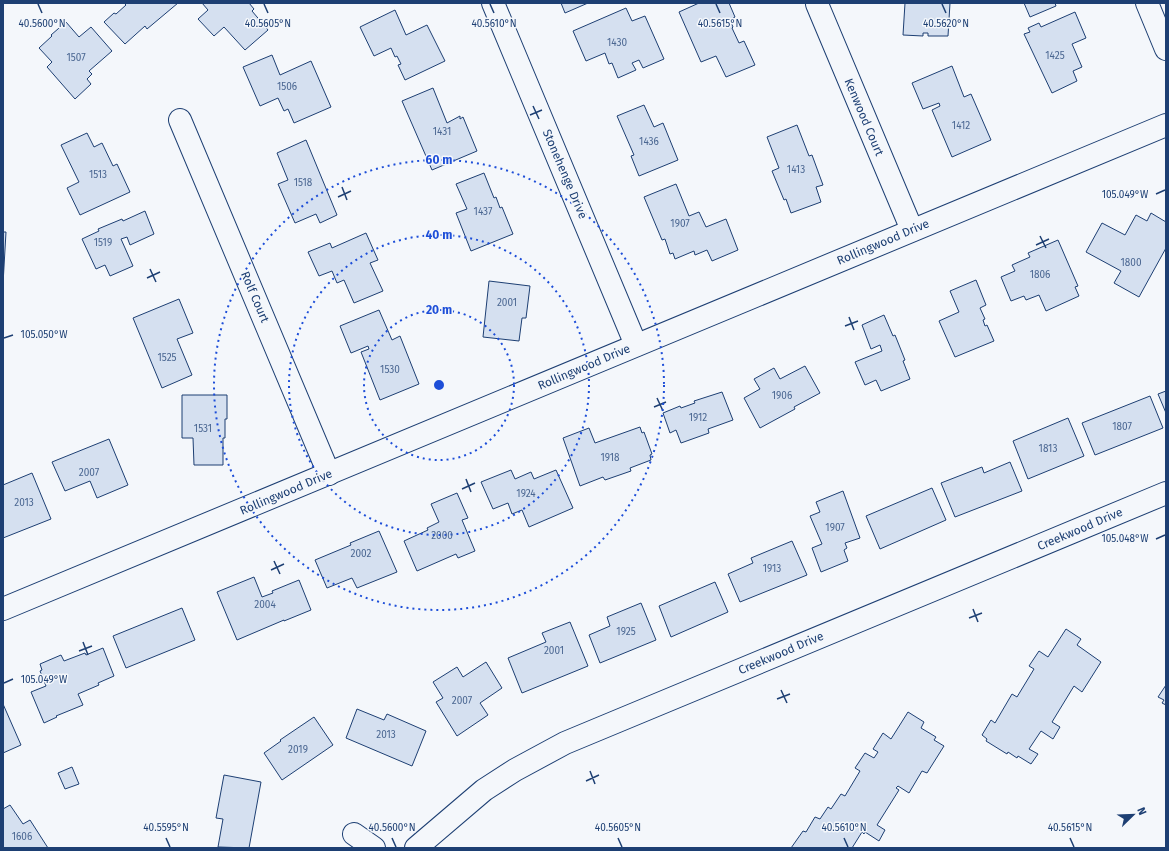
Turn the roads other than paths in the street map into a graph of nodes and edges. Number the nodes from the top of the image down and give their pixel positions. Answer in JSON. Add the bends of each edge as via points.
{"nodes":[{"id":1,"x":493,"y":3,"type":"edge"},
{"id":2,"x":1147,"y":3,"type":"edge"},
{"id":3,"x":817,"y":4,"type":"edge"},
{"id":4,"x":1166,"y":50,"type":"edge"},
{"id":5,"x":180,"y":120,"type":"dead end"},
{"id":6,"x":1166,"y":125,"type":"edge"},
{"id":7,"x":912,"y":230,"type":"junction"},
{"id":8,"x":636,"y":345,"type":"junction"},
{"id":9,"x":329,"y":474,"type":"junction"},
{"id":10,"x":1166,"y":493,"type":"edge"},
{"id":11,"x":3,"y":609,"type":"edge"},
{"id":12,"x":354,"y":834,"type":"dead end"},
{"id":13,"x":374,"y":848,"type":"edge"},
{"id":14,"x":416,"y":848,"type":"edge"}],
"edges":[{"from":1,"to":8,"type":"street","name":"Stonehenge Drive"},
{"from":2,"to":4,"type":"street"},
{"from":3,"to":7,"type":"street","name":"Kenwood Court"},
{"from":5,"to":9,"type":"street","name":"Rolf Court"},
{"from":6,"to":7,"type":"street","name":"Rollingwood Drive"},
{"from":7,"to":8,"type":"street","name":"Rollingwood Drive"},
{"from":8,"to":9,"type":"street","name":"Rollingwood Drive"},
{"from":9,"to":11,"type":"street","name":"Rollingwood Drive"},
{"from":10,"to":14,"type":"street","name":"Creekwood Drive","via":[[564,743],[484,790]]},
{"from":12,"to":13,"type":"street"}]}
